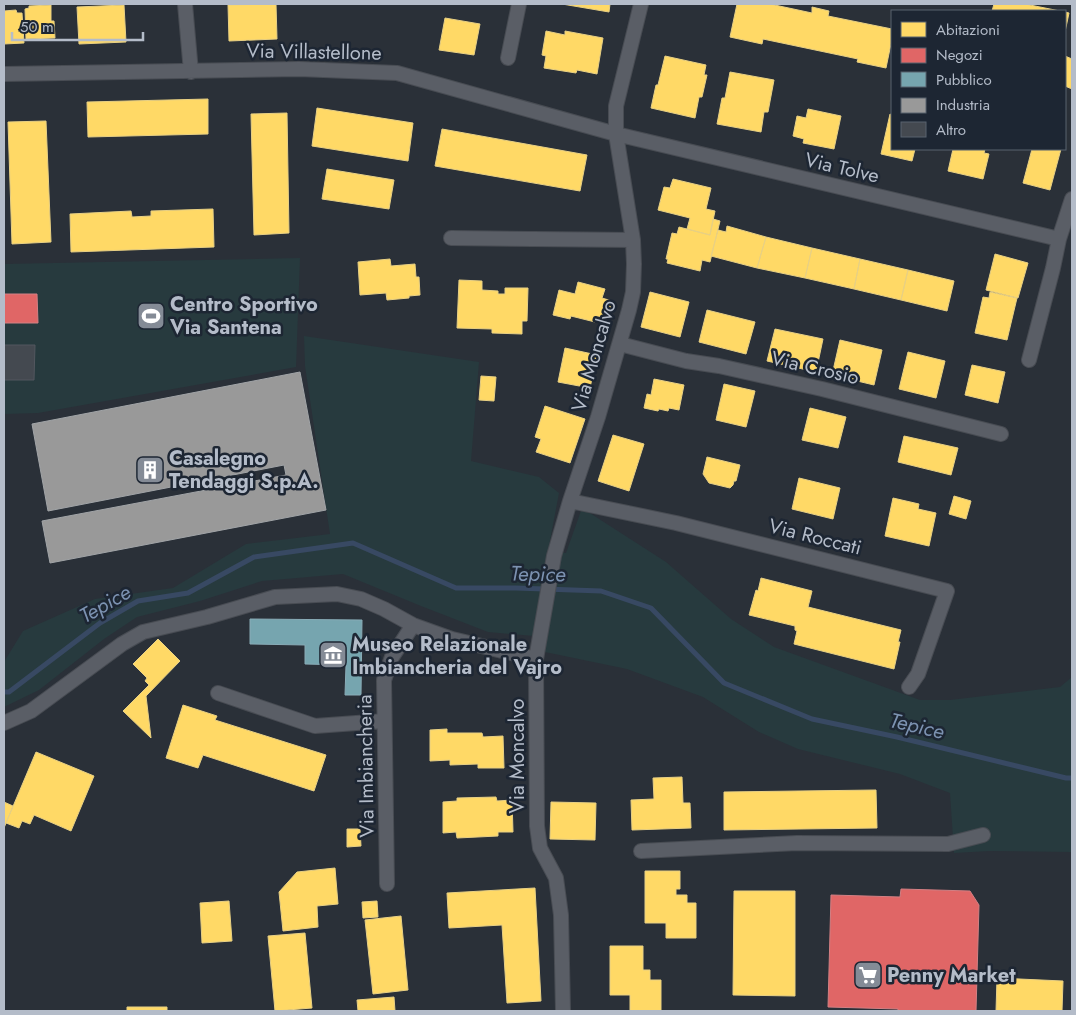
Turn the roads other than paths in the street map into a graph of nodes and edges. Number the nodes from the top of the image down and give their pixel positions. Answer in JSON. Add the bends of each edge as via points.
{"nodes":[{"id":1,"x":185,"y":4,"type":"edge"},
{"id":2,"x":519,"y":4,"type":"edge"},
{"id":3,"x":641,"y":4,"type":"edge"},
{"id":4,"x":508,"y":58,"type":"dead end"},
{"id":5,"x":191,"y":72,"type":"junction"},
{"id":6,"x":4,"y":74,"type":"edge"},
{"id":7,"x":616,"y":134,"type":"junction"},
{"id":8,"x":1072,"y":199,"type":"edge"},
{"id":9,"x":451,"y":238,"type":"dead end"},
{"id":10,"x":1059,"y":239,"type":"junction"},
{"id":11,"x":633,"y":240,"type":"junction"},
{"id":12,"x":620,"y":344,"type":"junction"},
{"id":13,"x":1029,"y":360,"type":"dead end"},
{"id":14,"x":1001,"y":434,"type":"dead end"},
{"id":15,"x":570,"y":501,"type":"junction"},
{"id":16,"x":413,"y":625,"type":"junction"},
{"id":17,"x":537,"y":653,"type":"junction"},
{"id":18,"x":909,"y":687,"type":"dead end"},
{"id":19,"x":218,"y":694,"type":"dead end"},
{"id":20,"x":384,"y":721,"type":"junction"},
{"id":21,"x":4,"y":723,"type":"edge"},
{"id":22,"x":983,"y":835,"type":"dead end"},
{"id":23,"x":641,"y":851,"type":"dead end"},
{"id":24,"x":387,"y":884,"type":"dead end"},
{"id":25,"x":563,"y":1011,"type":"edge"}],
"edges":[{"from":1,"to":5,"type":"street"},
{"from":2,"to":4,"type":"street"},
{"from":3,"to":7,"type":"street","name":"Via Moncalvo","via":[[616,106]]},
{"from":5,"to":6,"type":"street","name":"Via Villastellone"},
{"from":5,"to":7,"type":"street","name":"Via Villastellone","via":[[299,69],[397,73]]},
{"from":7,"to":10,"type":"street","name":"Via Tolve"},
{"from":7,"to":11,"type":"street","name":"Via Moncalvo"},
{"from":8,"to":10,"type":"street"},
{"from":9,"to":11,"type":"street"},
{"from":10,"to":13,"type":"street"},
{"from":11,"to":12,"type":"street","name":"Via Moncalvo","via":[[633,292]]},
{"from":12,"to":14,"type":"street","name":"Via Crosio","via":[[813,387]]},
{"from":12,"to":15,"type":"street","name":"Via Moncalvo"},
{"from":15,"to":17,"type":"street","name":"Via Moncalvo","via":[[554,556]]},
{"from":15,"to":18,"type":"street","name":"Via Roccati","via":[[676,523],[948,591],[918,674]]},
{"from":16,"to":17,"type":"street","via":[[452,639]]},
{"from":16,"to":20,"type":"street","name":"Via Imbiancheria","via":[[392,657],[384,680]]},
{"from":16,"to":21,"type":"street","via":[[361,599],[338,594],[274,597],[143,632],[32,711]]},
{"from":17,"to":25,"type":"street","name":"Via Moncalvo","via":[[537,826],[540,848],[556,878],[561,915]]},
{"from":19,"to":20,"type":"street","via":[[315,726]]},
{"from":20,"to":24,"type":"street","name":"Via Imbiancheria"},
{"from":22,"to":23,"type":"street","via":[[948,844],[797,843]]}]}
